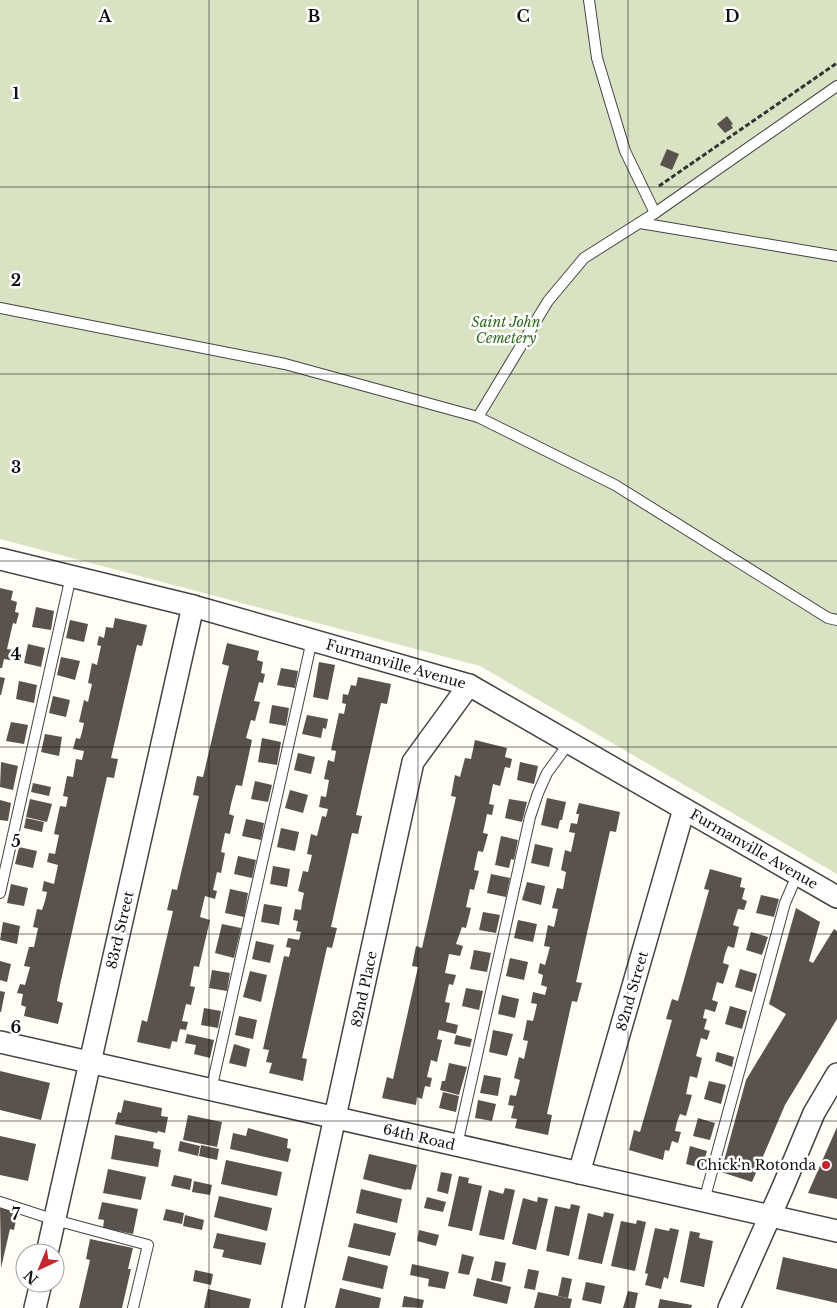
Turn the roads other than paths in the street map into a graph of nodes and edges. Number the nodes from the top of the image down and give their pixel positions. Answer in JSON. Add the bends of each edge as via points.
{"nodes":[{"id":1,"x":589,"y":0,"type":"edge"},
{"id":2,"x":837,"y":86,"type":"edge"},
{"id":3,"x":655,"y":213,"type":"junction"},
{"id":4,"x":640,"y":223,"type":"junction"},
{"id":5,"x":837,"y":256,"type":"edge"},
{"id":6,"x":0,"y":308,"type":"edge"},
{"id":7,"x":478,"y":417,"type":"junction"},
{"id":8,"x":0,"y":559,"type":"edge"},
{"id":9,"x":71,"y":576,"type":"junction"},
{"id":10,"x":193,"y":606,"type":"junction"},
{"id":11,"x":837,"y":620,"type":"edge"},
{"id":12,"x":312,"y":640,"type":"junction"},
{"id":13,"x":469,"y":685,"type":"junction"},
{"id":14,"x":569,"y":743,"type":"junction"},
{"id":15,"x":684,"y":809,"type":"junction"},
{"id":16,"x":798,"y":873,"type":"junction"},
{"id":17,"x":0,"y":893,"type":"edge"},
{"id":18,"x":837,"y":897,"type":"edge"},
{"id":19,"x":0,"y":1042,"type":"edge"},
{"id":20,"x":90,"y":1062,"type":"junction"},
{"id":21,"x":837,"y":1074,"type":"edge"},
{"id":22,"x":211,"y":1090,"type":"junction"},
{"id":23,"x":336,"y":1118,"type":"junction"},
{"id":24,"x":458,"y":1145,"type":"junction"},
{"id":25,"x":579,"y":1173,"type":"junction"},
{"id":26,"x":704,"y":1201,"type":"junction"},
{"id":27,"x":0,"y":1202,"type":"edge"},
{"id":28,"x":769,"y":1216,"type":"junction"},
{"id":29,"x":55,"y":1220,"type":"junction"},
{"id":30,"x":837,"y":1231,"type":"edge"},
{"id":31,"x":49,"y":1243,"type":"edge"},
{"id":32,"x":38,"y":1293,"type":"edge"},
{"id":33,"x":35,"y":1308,"type":"edge"},
{"id":34,"x":133,"y":1308,"type":"edge"},
{"id":35,"x":294,"y":1308,"type":"edge"},
{"id":36,"x":729,"y":1308,"type":"edge"}],
"edges":[{"from":1,"to":3,"type":"lane","via":[[597,58],[625,151]]},
{"from":2,"to":3,"type":"lane"},
{"from":3,"to":4,"type":"lane"},
{"from":4,"to":5,"type":"lane"},
{"from":4,"to":7,"type":"lane","via":[[578,265],[548,301]]},
{"from":6,"to":7,"type":"lane","via":[[285,364]]},
{"from":7,"to":11,"type":"lane","via":[[615,485],[828,618]]},
{"from":8,"to":9,"type":"street","name":"Furmanville Avenue"},
{"from":9,"to":10,"type":"street","name":"Furmanville Avenue"},
{"from":9,"to":17,"type":"lane"},
{"from":10,"to":12,"type":"street","name":"Furmanville Avenue"},
{"from":10,"to":20,"type":"street","name":"83rd Street"},
{"from":12,"to":13,"type":"street","name":"Furmanville Avenue"},
{"from":12,"to":22,"type":"lane"},
{"from":13,"to":14,"type":"street","name":"Furmanville Avenue"},
{"from":13,"to":23,"type":"street","name":"82nd Place","via":[[413,762]]},
{"from":14,"to":15,"type":"street","name":"Furmanville Avenue"},
{"from":14,"to":24,"type":"lane","via":[[547,773],[530,817]]},
{"from":15,"to":16,"type":"street","name":"Furmanville Avenue"},
{"from":15,"to":25,"type":"street","name":"82nd Street"},
{"from":16,"to":18,"type":"street","name":"Furmanville Avenue"},
{"from":16,"to":26,"type":"lane","via":[[785,903]]},
{"from":19,"to":20,"type":"street","name":"64th Road"},
{"from":20,"to":22,"type":"street","name":"64th Road"},
{"from":20,"to":29,"type":"street","name":"83rd Street"},
{"from":21,"to":28,"type":"street","via":[[814,1112]]},
{"from":22,"to":23,"type":"street","name":"64th Road"},
{"from":23,"to":24,"type":"street","name":"64th Road"},
{"from":23,"to":35,"type":"street","name":"82nd Place"},
{"from":24,"to":25,"type":"street","name":"64th Road"},
{"from":25,"to":26,"type":"street","name":"64th Road"},
{"from":26,"to":28,"type":"street","name":"64th Road"},
{"from":27,"to":29,"type":"lane"},
{"from":28,"to":30,"type":"street","name":"64th Road"},
{"from":28,"to":36,"type":"street"},
{"from":29,"to":31,"type":"street","name":"83rd Street"},
{"from":29,"to":34,"type":"lane","via":[[148,1245]]},
{"from":32,"to":33,"type":"street"}]}
